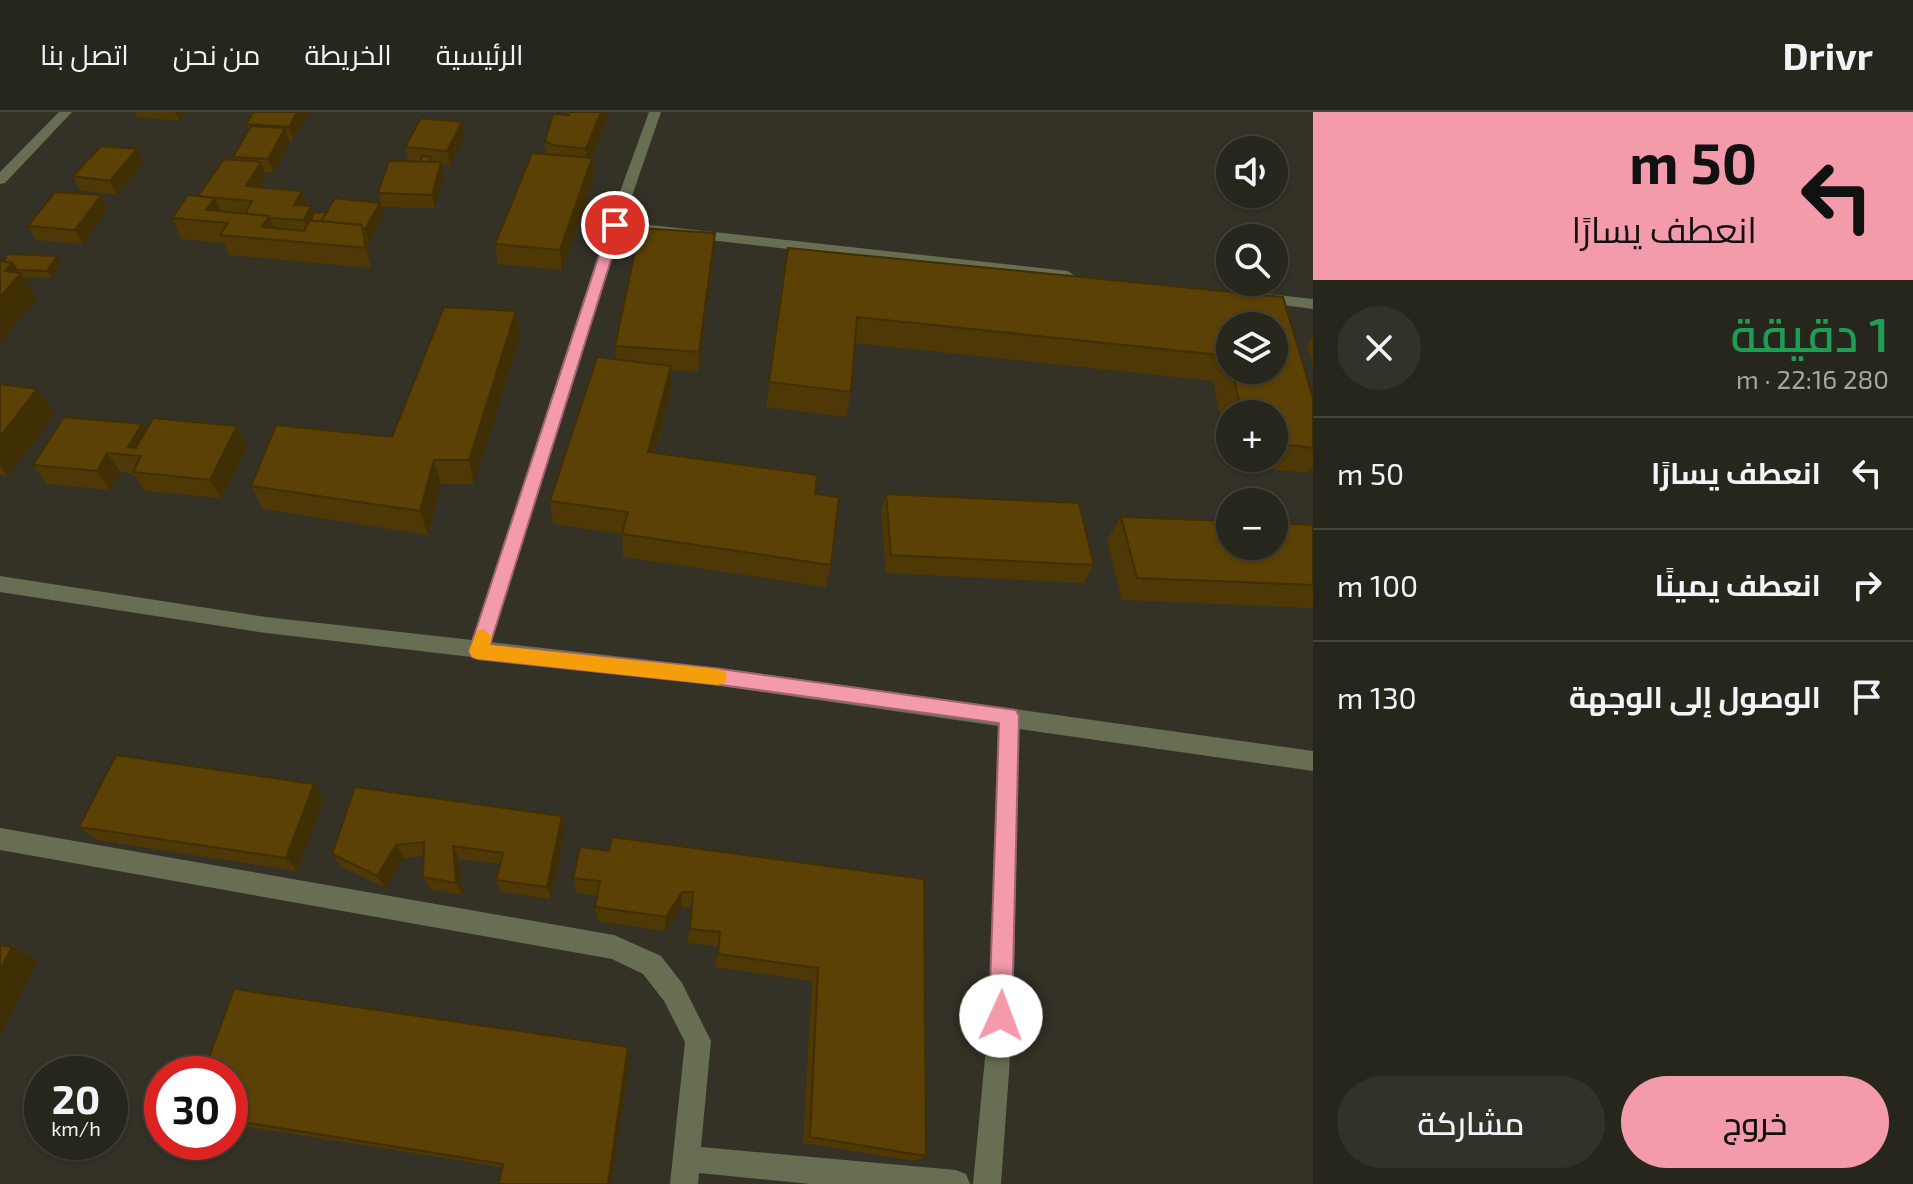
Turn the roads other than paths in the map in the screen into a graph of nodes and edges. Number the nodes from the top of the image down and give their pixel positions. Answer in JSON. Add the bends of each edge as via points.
{"nodes":[{"id":1,"x":66,"y":112,"type":"edge"},
{"id":2,"x":655,"y":112,"type":"edge"},
{"id":3,"x":0,"y":154,"type":"edge"},
{"id":4,"x":23,"y":157,"type":"junction"},
{"id":5,"x":0,"y":180,"type":"edge"},
{"id":6,"x":615,"y":225,"type":"junction"},
{"id":7,"x":1091,"y":279,"type":"edge"},
{"id":8,"x":1250,"y":297,"type":"edge"},
{"id":9,"x":1313,"y":304,"type":"edge"},
{"id":10,"x":0,"y":584,"type":"edge"},
{"id":11,"x":478,"y":651,"type":"junction"},
{"id":12,"x":1009,"y":716,"type":"junction"},
{"id":13,"x":1313,"y":761,"type":"edge"},
{"id":14,"x":0,"y":839,"type":"edge"},
{"id":15,"x":686,"y":1171,"type":"edge"},
{"id":16,"x":956,"y":1184,"type":"edge"},
{"id":17,"x":987,"y":1184,"type":"edge"}],
"edges":[{"from":1,"to":4,"type":"street"},
{"from":2,"to":6,"type":"street"},
{"from":3,"to":4,"type":"street"},
{"from":4,"to":5,"type":"street"},
{"from":6,"to":7,"type":"street"},
{"from":6,"to":11,"type":"street"},
{"from":8,"to":9,"type":"street"},
{"from":10,"to":11,"type":"street"},
{"from":11,"to":12,"type":"street"},
{"from":12,"to":13,"type":"street"},
{"from":12,"to":17,"type":"street","via":[[1001,1016]]},
{"from":14,"to":15,"type":"street","via":[[614,947],[652,965],[698,1041]]},
{"from":15,"to":16,"type":"street"}]}
